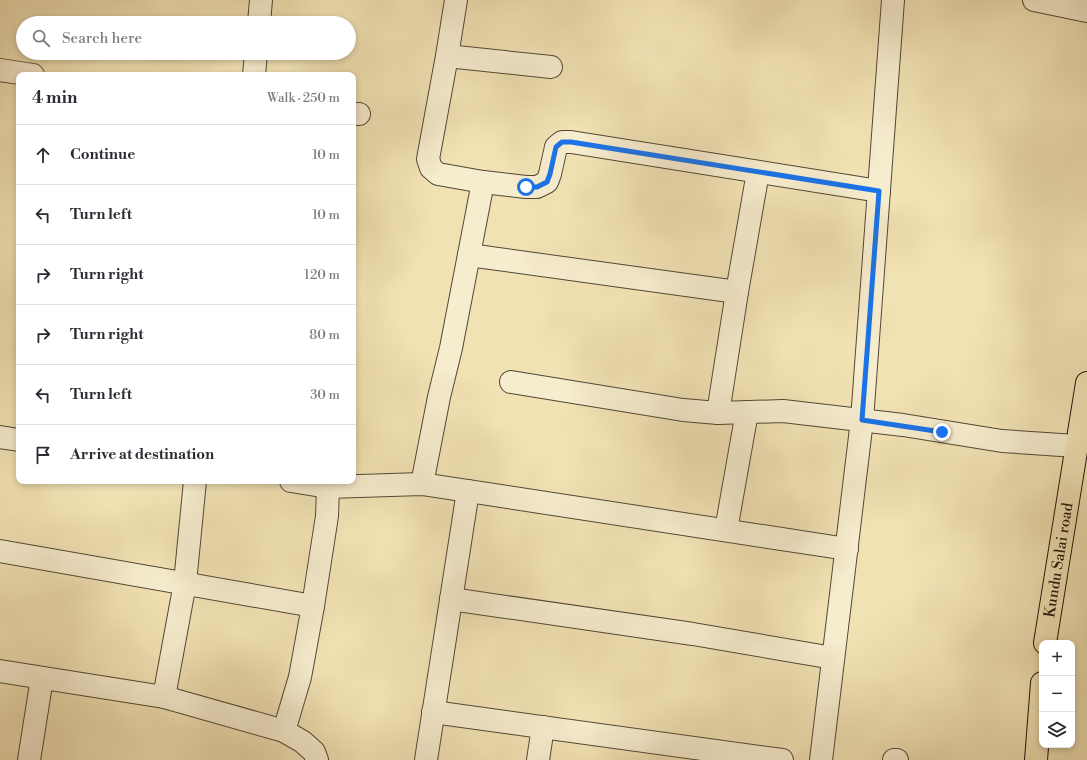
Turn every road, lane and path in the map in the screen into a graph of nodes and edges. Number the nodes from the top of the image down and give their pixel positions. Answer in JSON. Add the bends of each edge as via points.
{"nodes":[{"id":1,"x":261,"y":0,"type":"edge"},
{"id":2,"x":456,"y":0,"type":"edge"},
{"id":3,"x":893,"y":0,"type":"edge"},
{"id":4,"x":1034,"y":0,"type":"edge"},
{"id":5,"x":1087,"y":11,"type":"edge"},
{"id":6,"x":260,"y":16,"type":"edge"},
{"id":7,"x":446,"y":56,"type":"junction"},
{"id":8,"x":255,"y":60,"type":"edge"},
{"id":9,"x":551,"y":68,"type":"dead end"},
{"id":10,"x":0,"y":70,"type":"edge"},
{"id":11,"x":16,"y":72,"type":"edge"},
{"id":12,"x":254,"y":72,"type":"edge"},
{"id":13,"x":758,"y":172,"type":"junction"},
{"id":14,"x":483,"y":182,"type":"junction"},
{"id":15,"x":879,"y":191,"type":"junction"},
{"id":16,"x":469,"y":255,"type":"junction"},
{"id":17,"x":737,"y":292,"type":"junction"},
{"id":18,"x":511,"y":382,"type":"dead end"},
{"id":19,"x":1087,"y":383,"type":"edge"},
{"id":20,"x":747,"y":412,"type":"junction"},
{"id":21,"x":718,"y":413,"type":"junction"},
{"id":22,"x":862,"y":420,"type":"junction"},
{"id":23,"x":0,"y":437,"type":"edge"},
{"id":24,"x":16,"y":440,"type":"edge"},
{"id":25,"x":1079,"y":458,"type":"edge"},
{"id":26,"x":195,"y":484,"type":"edge"},
{"id":27,"x":310,"y":484,"type":"edge"},
{"id":28,"x":422,"y":484,"type":"junction"},
{"id":29,"x":328,"y":487,"type":"junction"},
{"id":30,"x":468,"y":491,"type":"junction"},
{"id":31,"x":726,"y":530,"type":"junction"},
{"id":32,"x":847,"y":549,"type":"junction"},
{"id":33,"x":0,"y":551,"type":"edge"},
{"id":34,"x":185,"y":584,"type":"junction"},
{"id":35,"x":451,"y":599,"type":"junction"},
{"id":36,"x":313,"y":606,"type":"junction"},
{"id":37,"x":1046,"y":640,"type":"edge"},
{"id":38,"x":833,"y":658,"type":"junction"},
{"id":39,"x":0,"y":671,"type":"edge"},
{"id":40,"x":42,"y":678,"type":"junction"},
{"id":41,"x":164,"y":697,"type":"junction"},
{"id":42,"x":433,"y":712,"type":"junction"},
{"id":43,"x":1040,"y":712,"type":"edge"},
{"id":44,"x":543,"y":727,"type":"junction"},
{"id":45,"x":284,"y":731,"type":"junction"},
{"id":46,"x":646,"y":751,"type":"edge"},
{"id":47,"x":755,"y":758,"type":"edge"},
{"id":48,"x":29,"y":760,"type":"edge"},
{"id":49,"x":316,"y":760,"type":"edge"},
{"id":50,"x":426,"y":760,"type":"edge"},
{"id":51,"x":538,"y":760,"type":"edge"},
{"id":52,"x":782,"y":760,"type":"edge"},
{"id":53,"x":821,"y":760,"type":"edge"},
{"id":54,"x":1036,"y":760,"type":"edge"}],
"edges":[{"from":1,"to":6,"type":"street"},
{"from":2,"to":7,"type":"street"},
{"from":3,"to":15,"type":"street"},
{"from":4,"to":5,"type":"street"},
{"from":7,"to":9,"type":"street"},
{"from":7,"to":14,"type":"street","via":[[428,159],[431,168],[438,174]]},
{"from":8,"to":12,"type":"street"},
{"from":10,"to":11,"type":"street"},
{"from":13,"to":14,"type":"street","via":[[562,142],[556,147],[547,182],[537,187],[526,187]]},
{"from":13,"to":15,"type":"street"},
{"from":13,"to":17,"type":"street"},
{"from":14,"to":16,"type":"street"},
{"from":15,"to":22,"type":"street"},
{"from":16,"to":17,"type":"street"},
{"from":16,"to":28,"type":"street"},
{"from":17,"to":21,"type":"street"},
{"from":18,"to":21,"type":"street","via":[[683,410]]},
{"from":19,"to":25,"type":"main road","name":"Kundu Salai road"},
{"from":20,"to":21,"type":"street"},
{"from":20,"to":22,"type":"street","via":[[783,411]]},
{"from":20,"to":31,"type":"street"},
{"from":22,"to":25,"type":"street","via":[[1002,441]]},
{"from":22,"to":32,"type":"street"},
{"from":23,"to":24,"type":"street"},
{"from":25,"to":37,"type":"main road","name":"Kundu Salai road"},
{"from":26,"to":34,"type":"street"},
{"from":27,"to":29,"type":"street"},
{"from":28,"to":29,"type":"street"},
{"from":28,"to":30,"type":"street"},
{"from":29,"to":36,"type":"street","via":[[327,516]]},
{"from":30,"to":31,"type":"street"},
{"from":30,"to":35,"type":"street"},
{"from":31,"to":32,"type":"street"},
{"from":32,"to":38,"type":"street"},
{"from":33,"to":34,"type":"street"},
{"from":34,"to":36,"type":"street"},
{"from":34,"to":41,"type":"street"},
{"from":35,"to":38,"type":"street","via":[[693,634]]},
{"from":35,"to":42,"type":"street"},
{"from":36,"to":45,"type":"street","via":[[300,676]]},
{"from":38,"to":53,"type":"street"},
{"from":39,"to":40,"type":"street"},
{"from":40,"to":41,"type":"street"},
{"from":40,"to":48,"type":"street"},
{"from":41,"to":45,"type":"street"},
{"from":42,"to":44,"type":"street"},
{"from":42,"to":50,"type":"street"},
{"from":43,"to":54,"type":"main road"},
{"from":44,"to":46,"type":"street"},
{"from":44,"to":51,"type":"street"},
{"from":45,"to":49,"type":"street","via":[[303,742],[314,752]]},
{"from":46,"to":47,"type":"street"},
{"from":47,"to":52,"type":"street"}]}
